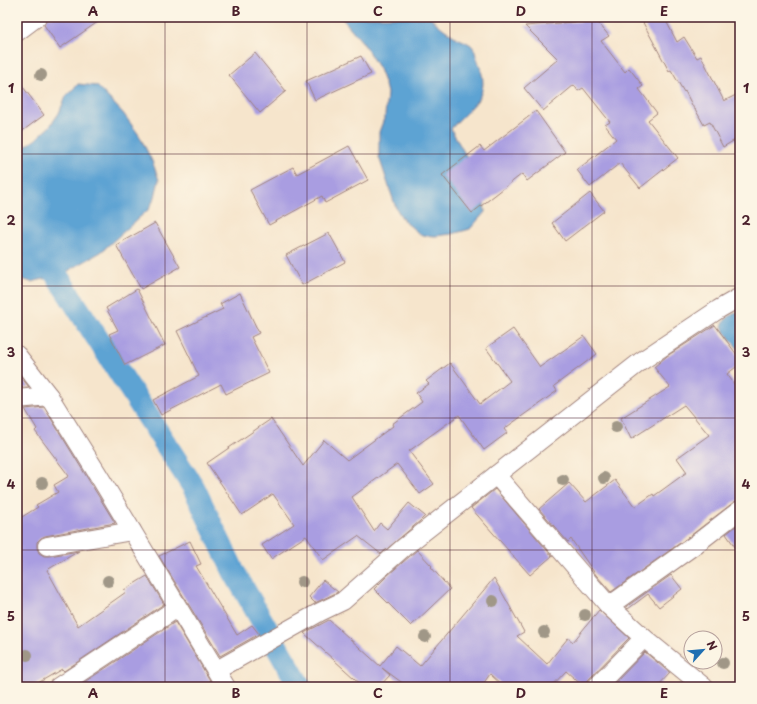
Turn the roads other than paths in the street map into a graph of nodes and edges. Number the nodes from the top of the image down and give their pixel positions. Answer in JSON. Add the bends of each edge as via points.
{"nodes":[{"id":1,"x":37,"y":17,"type":"edge"},
{"id":2,"x":17,"y":32,"type":"edge"},
{"id":3,"x":740,"y":297,"type":"edge"},
{"id":4,"x":17,"y":355,"type":"edge"},
{"id":5,"x":49,"y":396,"type":"junction"},
{"id":6,"x":17,"y":399,"type":"edge"},
{"id":7,"x":496,"y":475,"type":"junction"},
{"id":8,"x":740,"y":510,"type":"edge"},
{"id":9,"x":132,"y":531,"type":"junction"},
{"id":10,"x":47,"y":546,"type":"dead end"},
{"id":11,"x":609,"y":606,"type":"junction"},
{"id":12,"x":177,"y":608,"type":"junction"},
{"id":13,"x":644,"y":638,"type":"junction"},
{"id":14,"x":216,"y":670,"type":"junction"},
{"id":15,"x":58,"y":687,"type":"edge"},
{"id":16,"x":226,"y":687,"type":"edge"},
{"id":17,"x":596,"y":687,"type":"edge"},
{"id":18,"x":704,"y":687,"type":"edge"}],
"edges":[{"from":1,"to":2,"type":"street"},
{"from":3,"to":7,"type":"street","via":[[640,362]]},
{"from":4,"to":5,"type":"street"},
{"from":5,"to":6,"type":"street"},
{"from":5,"to":9,"type":"street"},
{"from":7,"to":11,"type":"street"},
{"from":7,"to":14,"type":"street","via":[[402,548],[343,601]]},
{"from":8,"to":11,"type":"street"},
{"from":9,"to":10,"type":"street"},
{"from":9,"to":12,"type":"street"},
{"from":11,"to":13,"type":"street"},
{"from":12,"to":14,"type":"street"},
{"from":12,"to":15,"type":"street"},
{"from":13,"to":17,"type":"street"},
{"from":13,"to":18,"type":"street"},
{"from":14,"to":16,"type":"street"}]}
